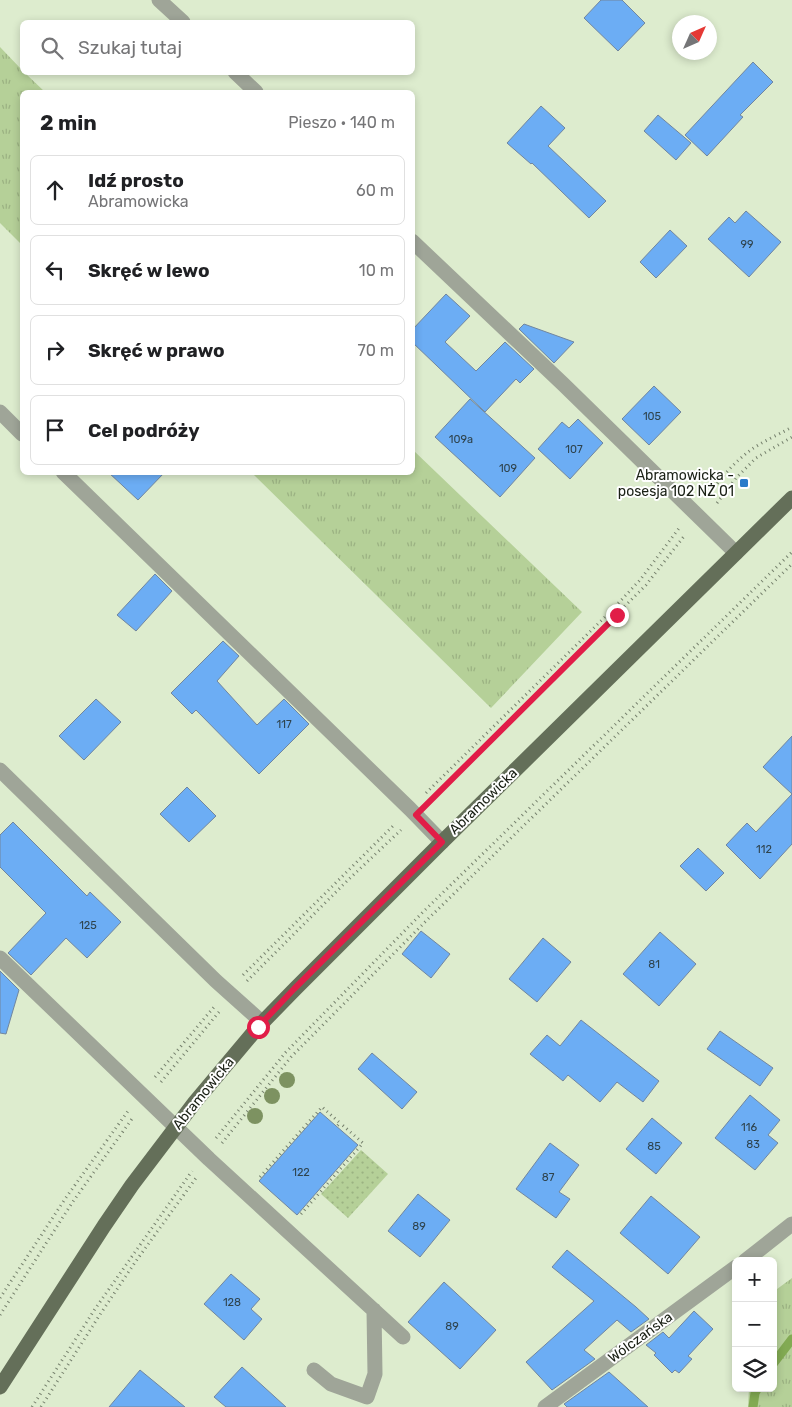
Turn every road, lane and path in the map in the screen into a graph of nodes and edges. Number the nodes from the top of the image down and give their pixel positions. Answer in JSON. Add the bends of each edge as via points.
{"nodes":[{"id":1,"x":159,"y":0,"type":"edge"},
{"id":2,"x":181,"y":20,"type":"edge"},
{"id":3,"x":238,"y":75,"type":"edge"},
{"id":4,"x":254,"y":90,"type":"edge"},
{"id":5,"x":415,"y":244,"type":"edge"},
{"id":6,"x":0,"y":412,"type":"edge"},
{"id":7,"x":792,"y":427,"type":"edge"},
{"id":8,"x":20,"y":432,"type":"edge"},
{"id":9,"x":792,"y":437,"type":"edge"},
{"id":10,"x":65,"y":475,"type":"edge"},
{"id":11,"x":792,"y":498,"type":"edge"},
{"id":12,"x":699,"y":510,"type":"junction"},
{"id":13,"x":736,"y":552,"type":"junction"},
{"id":14,"x":792,"y":552,"type":"edge"},
{"id":15,"x":792,"y":564,"type":"edge"},
{"id":16,"x":0,"y":770,"type":"edge"},
{"id":17,"x":413,"y":812,"type":"junction"},
{"id":18,"x":442,"y":842,"type":"junction"},
{"id":19,"x":0,"y":958,"type":"edge"},
{"id":20,"x":230,"y":994,"type":"junction"},
{"id":21,"x":263,"y":1023,"type":"junction"},
{"id":22,"x":144,"y":1097,"type":"junction"},
{"id":23,"x":340,"y":1122,"type":"junction"},
{"id":24,"x":337,"y":1126,"type":"dead end"},
{"id":25,"x":175,"y":1127,"type":"junction"},
{"id":26,"x":206,"y":1156,"type":"junction"},
{"id":27,"x":256,"y":1182,"type":"dead end"},
{"id":28,"x":298,"y":1218,"type":"dead end"},
{"id":29,"x":792,"y":1224,"type":"edge"},
{"id":30,"x":750,"y":1257,"type":"edge"},
{"id":31,"x":732,"y":1271,"type":"edge"},
{"id":32,"x":0,"y":1298,"type":"edge"},
{"id":33,"x":374,"y":1310,"type":"junction"},
{"id":34,"x":0,"y":1315,"type":"edge"},
{"id":35,"x":403,"y":1337,"type":"dead end"},
{"id":36,"x":314,"y":1370,"type":"dead end"},
{"id":37,"x":0,"y":1387,"type":"edge"},
{"id":38,"x":32,"y":1407,"type":"edge"},
{"id":39,"x":41,"y":1407,"type":"edge"},
{"id":40,"x":545,"y":1407,"type":"edge"}],
"edges":[{"from":1,"to":2,"type":"street"},
{"from":3,"to":4,"type":"street"},
{"from":5,"to":12,"type":"street"},
{"from":6,"to":8,"type":"street"},
{"from":7,"to":12,"type":"path","via":[[749,451],[715,486]]},
{"from":9,"to":12,"type":"path","via":[[756,458],[712,510]]},
{"from":10,"to":17,"type":"street"},
{"from":11,"to":13,"type":"main road","name":"Abramowicka"},
{"from":12,"to":13,"type":"street"},
{"from":12,"to":17,"type":"path","via":[[612,610]]},
{"from":12,"to":17,"type":"path","via":[[646,585]]},
{"from":13,"to":18,"type":"main road","name":"Abramowicka"},
{"from":14,"to":26,"type":"path","via":[[422,913],[286,1052]]},
{"from":15,"to":26,"type":"path","via":[[291,1057]]},
{"from":16,"to":20,"type":"street"},
{"from":17,"to":18,"type":"street"},
{"from":17,"to":20,"type":"path"},
{"from":17,"to":20,"type":"path","via":[[343,874]]},
{"from":18,"to":21,"type":"main road","name":"Abramowicka"},
{"from":19,"to":22,"type":"street"},
{"from":20,"to":21,"type":"street"},
{"from":20,"to":22,"type":"path"},
{"from":20,"to":22,"type":"path","via":[[172,1056]]},
{"from":21,"to":25,"type":"main road","name":"Abramowicka"},
{"from":22,"to":25,"type":"street"},
{"from":22,"to":32,"type":"path","via":[[65,1199]]},
{"from":22,"to":34,"type":"path"},
{"from":23,"to":24,"type":"path"},
{"from":23,"to":27,"type":"path","via":[[322,1107]]},
{"from":23,"to":28,"type":"path","via":[[363,1143]]},
{"from":25,"to":26,"type":"street"},
{"from":25,"to":37,"type":"main road","name":"Abramowicka","via":[[104,1226]]},
{"from":26,"to":33,"type":"street"},
{"from":26,"to":38,"type":"path","via":[[100,1302]]},
{"from":26,"to":39,"type":"path"},
{"from":29,"to":30,"type":"street"},
{"from":31,"to":40,"type":"street","name":"Wólczańska"},
{"from":33,"to":35,"type":"street"},
{"from":33,"to":36,"type":"street","via":[[375,1374],[367,1398],[331,1384]]}]}
